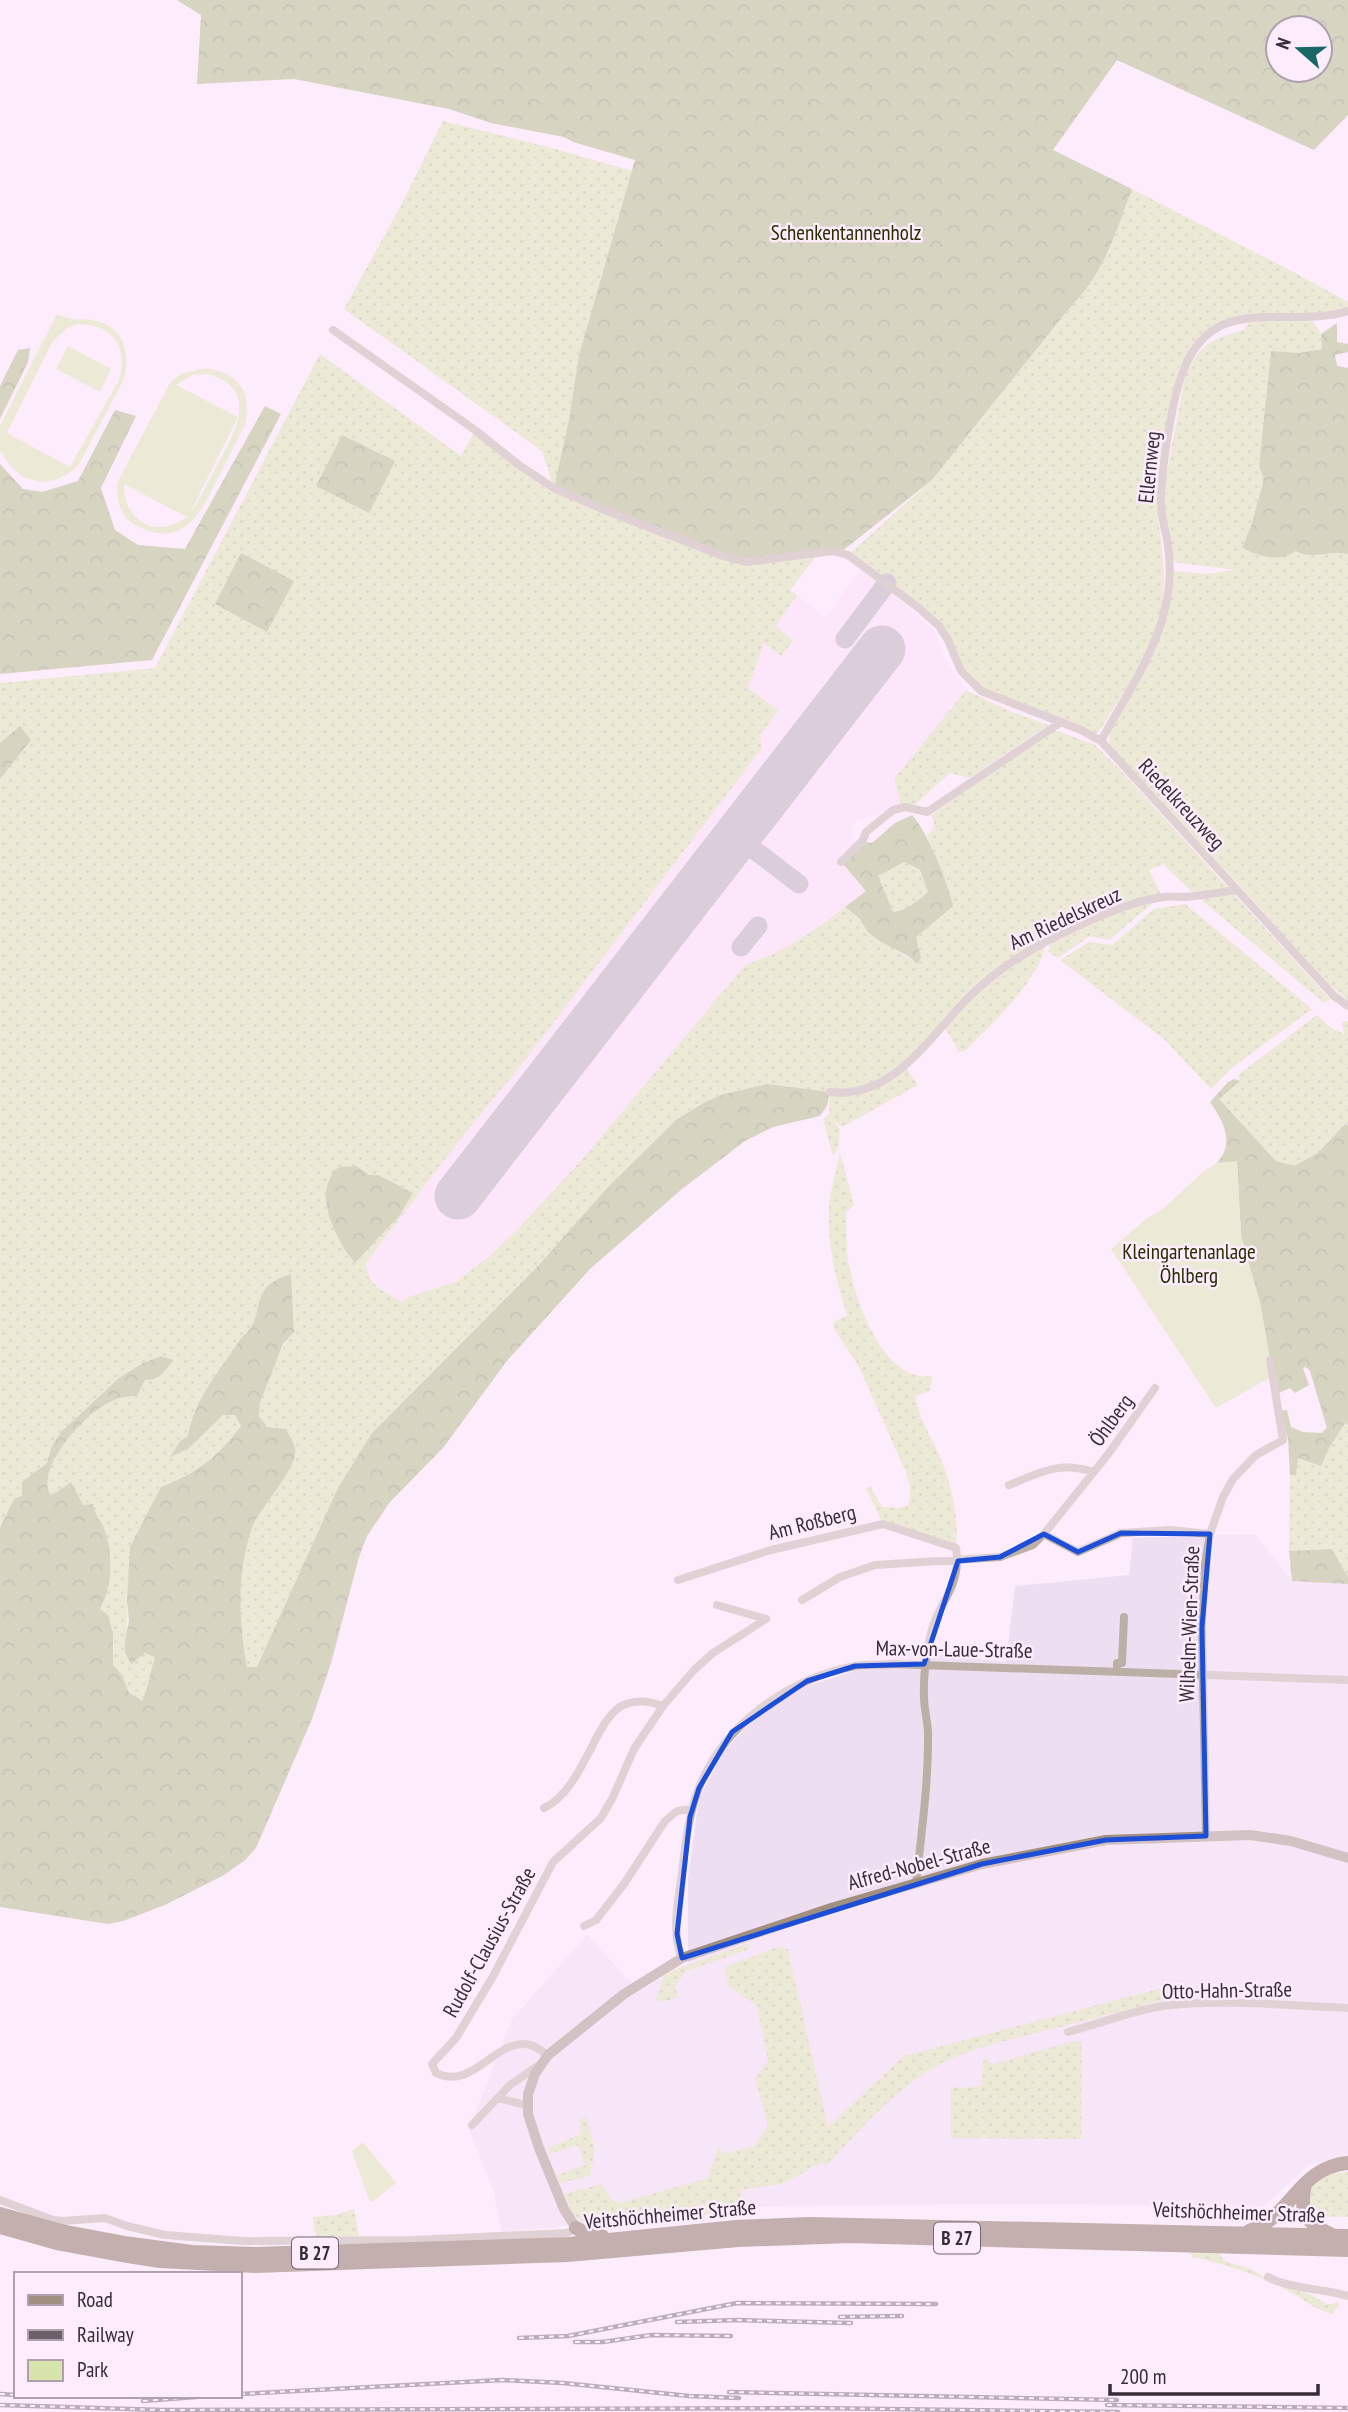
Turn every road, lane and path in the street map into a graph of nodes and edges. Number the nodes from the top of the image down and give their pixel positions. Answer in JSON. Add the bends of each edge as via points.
{"nodes":[{"id":1,"x":1348,"y":311,"type":"edge"},
{"id":2,"x":333,"y":330,"type":"dead end"},
{"id":3,"x":1061,"y":722,"type":"junction"},
{"id":4,"x":1101,"y":741,"type":"junction"},
{"id":5,"x":841,"y":862,"type":"dead end"},
{"id":6,"x":1237,"y":890,"type":"junction"},
{"id":7,"x":1348,"y":1006,"type":"edge"},
{"id":8,"x":830,"y":1092,"type":"dead end"},
{"id":9,"x":1270,"y":1360,"type":"dead end"},
{"id":10,"x":1155,"y":1388,"type":"dead end"},
{"id":11,"x":1094,"y":1472,"type":"junction"},
{"id":12,"x":1009,"y":1485,"type":"dead end"},
{"id":13,"x":1044,"y":1534,"type":"junction"},
{"id":14,"x":1210,"y":1534,"type":"junction"},
{"id":15,"x":958,"y":1561,"type":"junction"},
{"id":16,"x":678,"y":1580,"type":"dead end"},
{"id":17,"x":802,"y":1600,"type":"dead end"},
{"id":18,"x":717,"y":1605,"type":"dead end"},
{"id":19,"x":1124,"y":1616,"type":"dead end"},
{"id":20,"x":924,"y":1664,"type":"junction"},
{"id":21,"x":1117,"y":1671,"type":"junction"},
{"id":22,"x":1203,"y":1674,"type":"junction"},
{"id":23,"x":1348,"y":1680,"type":"edge"},
{"id":24,"x":663,"y":1706,"type":"junction"},
{"id":25,"x":544,"y":1808,"type":"dead end"},
{"id":26,"x":692,"y":1809,"type":"junction"},
{"id":27,"x":1206,"y":1836,"type":"junction"},
{"id":28,"x":1348,"y":1858,"type":"edge"},
{"id":29,"x":916,"y":1884,"type":"junction"},
{"id":30,"x":584,"y":1926,"type":"dead end"},
{"id":31,"x":682,"y":1958,"type":"junction"},
{"id":32,"x":1348,"y":2008,"type":"edge"},
{"id":33,"x":1068,"y":2032,"type":"dead end"},
{"id":34,"x":548,"y":2056,"type":"junction"},
{"id":35,"x":539,"y":2065,"type":"junction"},
{"id":36,"x":498,"y":2098,"type":"junction"},
{"id":37,"x":526,"y":2105,"type":"junction"},
{"id":38,"x":472,"y":2125,"type":"dead end"},
{"id":39,"x":1348,"y":2163,"type":"edge"},
{"id":40,"x":1305,"y":2183,"type":"junction"},
{"id":41,"x":0,"y":2200,"type":"edge"},
{"id":42,"x":0,"y":2214,"type":"edge"},
{"id":43,"x":0,"y":2227,"type":"edge"},
{"id":44,"x":576,"y":2228,"type":"junction"},
{"id":45,"x":1241,"y":2233,"type":"junction"},
{"id":46,"x":1341,"y":2236,"type":"edge"},
{"id":47,"x":635,"y":2244,"type":"junction"},
{"id":48,"x":1348,"y":2250,"type":"edge"},
{"id":49,"x":1268,"y":2277,"type":"dead end"},
{"id":50,"x":1348,"y":2297,"type":"edge"}],
"edges":[{"from":1,"to":4,"type":"street","name":"Ellernweg","via":[[1239,320],[1203,338],[1187,360],[1162,482],[1170,586],[1165,611],[1156,638]]},
{"from":2,"to":3,"type":"street","via":[[554,488],[660,533],[746,562],[833,551],[848,555],[939,626],[961,671],[981,691]]},
{"from":3,"to":4,"type":"street"},
{"from":3,"to":5,"type":"street","via":[[927,812],[905,807],[893,810],[866,832]]},
{"from":4,"to":6,"type":"street","name":"Riedelkreuzweg"},
{"from":6,"to":7,"type":"street","name":"Riedelkreuzweg"},
{"from":6,"to":8,"type":"street","name":"Am Riedelskreuz","via":[[1138,903],[1048,941],[987,981],[905,1066],[860,1092]]},
{"from":9,"to":14,"type":"street","name":"Wilhelm-Wien-Straße","via":[[1283,1440],[1256,1455],[1233,1479]]},
{"from":10,"to":11,"type":"street","name":"Öhlberg"},
{"from":11,"to":12,"type":"street","name":"Öhlberg","via":[[1058,1466]]},
{"from":11,"to":13,"type":"street","name":"Öhlberg"},
{"from":13,"to":14,"type":"street","via":[[1078,1552],[1121,1533],[1170,1530]]},
{"from":13,"to":15,"type":"street","via":[[1032,1545],[1000,1557]]},
{"from":14,"to":22,"type":"street","name":"Wilhelm-Wien-Straße"},
{"from":15,"to":16,"type":"street","name":"Am Roßberg","via":[[956,1548],[883,1524],[771,1550]]},
{"from":15,"to":17,"type":"street","via":[[875,1565],[840,1577]]},
{"from":15,"to":20,"type":"street","via":[[953,1586],[933,1625]]},
{"from":18,"to":24,"type":"street","name":"Rudolf-Clausius-Straße","via":[[766,1619],[713,1653]]},
{"from":19,"to":21,"type":"street","via":[[1122,1663],[1117,1663]]},
{"from":20,"to":21,"type":"street","name":"Max-von-Laue-Straße"},
{"from":20,"to":26,"type":"street","name":"Max-von-Laue-Straße","via":[[855,1667],[807,1681],[758,1709],[732,1732],[712,1762]]},
{"from":20,"to":29,"type":"street","via":[[929,1735]]},
{"from":21,"to":22,"type":"street","name":"Max-von-Laue-Straße"},
{"from":22,"to":23,"type":"street","name":"Max-von-Laue-Straße"},
{"from":22,"to":27,"type":"street","name":"Wilhelm-Wien-Straße"},
{"from":24,"to":25,"type":"street","via":[[646,1701],[618,1708],[574,1781],[555,1803]]},
{"from":24,"to":34,"type":"street","name":"Rudolf-Clausius-Straße","via":[[634,1749],[601,1818],[553,1862],[486,1988],[456,2038],[432,2064],[436,2073],[447,2079],[470,2073],[524,2043]]},
{"from":26,"to":30,"type":"street","via":[[677,1811],[665,1821],[624,1884],[596,1920]]},
{"from":26,"to":31,"type":"street","name":"Max-von-Laue-Straße","via":[[677,1934]]},
{"from":27,"to":28,"type":"street","name":"Alfred-Nobel-Straße","via":[[1250,1835],[1291,1841]]},
{"from":27,"to":29,"type":"street","name":"Alfred-Nobel-Straße","via":[[1106,1840],[982,1864]]},
{"from":29,"to":31,"type":"street","name":"Alfred-Nobel-Straße"},
{"from":31,"to":34,"type":"street","name":"Alfred-Nobel-Straße","via":[[624,1994]]},
{"from":32,"to":33,"type":"street","name":"Otto-Hahn-Straße","via":[[1172,2005]]},
{"from":34,"to":35,"type":"street","name":"Alfred-Nobel-Straße"},
{"from":35,"to":36,"type":"street","name":"Alfred-Nobel-Straße"},
{"from":35,"to":37,"type":"street","name":"Alfred-Nobel-Straße"},
{"from":36,"to":37,"type":"street"},
{"from":36,"to":38,"type":"street","name":"Alfred-Nobel-Straße"},
{"from":37,"to":44,"type":"street","via":[[539,2148]]},
{"from":39,"to":40,"type":"highway","via":[[1319,2170]]},
{"from":40,"to":45,"type":"highway","via":[[1272,2219]]},
{"from":40,"to":46,"type":"highway","via":[[1303,2206],[1308,2219]]},
{"from":41,"to":44,"type":"street","name":"Veitshöchheimer Straße","via":[[53,2220],[105,2218],[165,2235],[243,2241],[441,2239],[567,2233]]},
{"from":42,"to":47,"type":"highway","name":"Veitshöchheimer Straße","number":"B 27","via":[[124,2244],[192,2252]]},
{"from":43,"to":47,"type":"highway","name":"Veitshöchheimer Straße","number":"B 27","via":[[138,2258],[255,2266],[567,2255],[615,2251]]},
{"from":44,"to":47,"type":"highway","via":[[593,2235],[627,2233]]},
{"from":45,"to":46,"type":"highway","name":"Veitshöchheimer Straße","number":"B 27"},
{"from":45,"to":47,"type":"highway","name":"Veitshöchheimer Straße","number":"B 27","via":[[809,2224],[655,2236]]},
{"from":47,"to":48,"type":"highway","name":"Veitshöchheimer Straße","number":"B 27","via":[[850,2236]]},
{"from":49,"to":50,"type":"street"}]}
